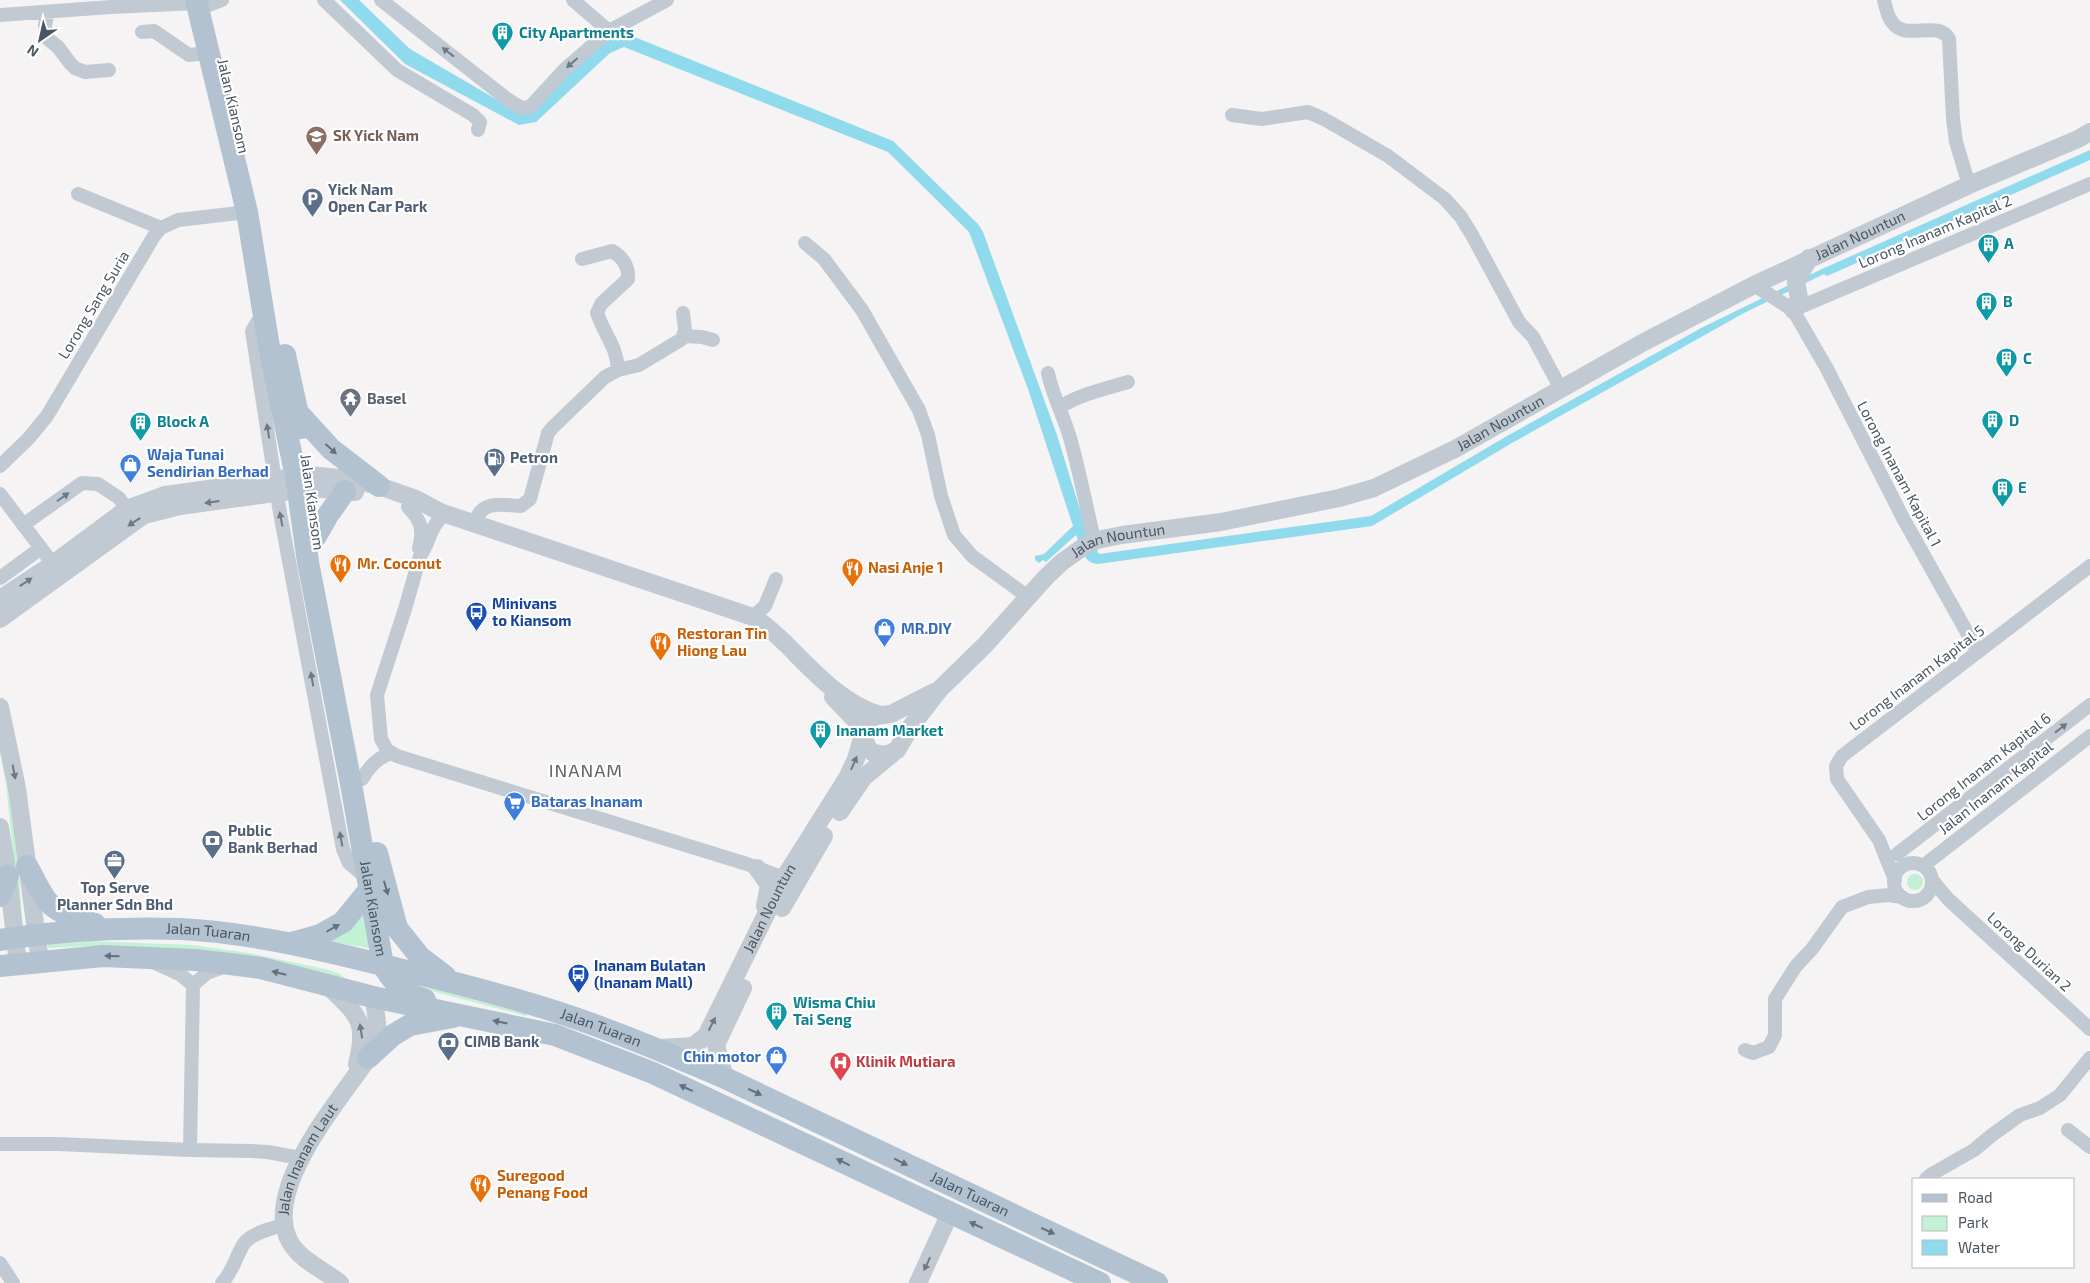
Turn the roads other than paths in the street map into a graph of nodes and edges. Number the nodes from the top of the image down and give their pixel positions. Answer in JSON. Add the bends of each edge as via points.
{"nodes":[{"id":1,"x":324,"y":0,"type":"edge"},
{"id":2,"x":381,"y":0,"type":"edge"},
{"id":3,"x":573,"y":0,"type":"edge"},
{"id":4,"x":667,"y":0,"type":"edge"},
{"id":5,"x":1884,"y":0,"type":"edge"},
{"id":6,"x":206,"y":2,"type":"edge"},
{"id":7,"x":48,"y":12,"type":"junction"},
{"id":8,"x":0,"y":15,"type":"edge"},
{"id":9,"x":609,"y":31,"type":"junction"},
{"id":10,"x":142,"y":32,"type":"dead end"},
{"id":11,"x":208,"y":53,"type":"junction"},
{"id":12,"x":109,"y":70,"type":"dead end"},
{"id":13,"x":1232,"y":115,"type":"dead end"},
{"id":14,"x":478,"y":130,"type":"dead end"},
{"id":15,"x":2086,"y":136,"type":"edge"},
{"id":16,"x":2090,"y":184,"type":"edge"},
{"id":17,"x":1969,"y":185,"type":"junction"},
{"id":18,"x":78,"y":194,"type":"dead end"},
{"id":19,"x":247,"y":212,"type":"junction"},
{"id":20,"x":161,"y":228,"type":"junction"},
{"id":21,"x":805,"y":243,"type":"dead end"},
{"id":22,"x":1809,"y":258,"type":"junction"},
{"id":23,"x":582,"y":259,"type":"dead end"},
{"id":24,"x":1754,"y":284,"type":"junction"},
{"id":25,"x":1793,"y":310,"type":"junction"},
{"id":26,"x":684,"y":313,"type":"dead end"},
{"id":27,"x":685,"y":336,"type":"junction"},
{"id":28,"x":713,"y":340,"type":"dead end"},
{"id":29,"x":618,"y":370,"type":"junction"},
{"id":30,"x":1048,"y":373,"type":"dead end"},
{"id":31,"x":1128,"y":382,"type":"dead end"},
{"id":32,"x":1562,"y":389,"type":"junction"},
{"id":33,"x":1060,"y":407,"type":"junction"},
{"id":34,"x":298,"y":413,"type":"junction"},
{"id":35,"x":0,"y":466,"type":"edge"},
{"id":36,"x":294,"y":484,"type":"junction"},
{"id":37,"x":379,"y":486,"type":"junction"},
{"id":38,"x":345,"y":491,"type":"junction"},
{"id":39,"x":0,"y":494,"type":"edge"},
{"id":40,"x":408,"y":507,"type":"junction"},
{"id":41,"x":127,"y":510,"type":"junction"},
{"id":42,"x":440,"y":519,"type":"junction"},
{"id":43,"x":475,"y":524,"type":"junction"},
{"id":44,"x":23,"y":525,"type":"junction"},
{"id":45,"x":316,"y":536,"type":"junction"},
{"id":46,"x":1097,"y":540,"type":"junction"},
{"id":47,"x":41,"y":548,"type":"junction"},
{"id":48,"x":420,"y":556,"type":"junction"},
{"id":49,"x":53,"y":564,"type":"junction"},
{"id":50,"x":2090,"y":566,"type":"edge"},
{"id":51,"x":0,"y":578,"type":"edge"},
{"id":52,"x":776,"y":579,"type":"dead end"},
{"id":53,"x":1028,"y":598,"type":"junction"},
{"id":54,"x":0,"y":599,"type":"edge"},
{"id":55,"x":753,"y":617,"type":"junction"},
{"id":56,"x":0,"y":619,"type":"edge"},
{"id":57,"x":1978,"y":652,"type":"junction"},
{"id":58,"x":940,"y":689,"type":"junction"},
{"id":59,"x":2090,"y":705,"type":"edge"},
{"id":60,"x":0,"y":707,"type":"edge"},
{"id":61,"x":882,"y":715,"type":"junction"},
{"id":62,"x":863,"y":733,"type":"junction"},
{"id":63,"x":2090,"y":736,"type":"edge"},
{"id":64,"x":904,"y":740,"type":"junction"},
{"id":65,"x":391,"y":753,"type":"junction"},
{"id":66,"x":892,"y":754,"type":"junction"},
{"id":67,"x":362,"y":779,"type":"junction"},
{"id":68,"x":844,"y":805,"type":"junction"},
{"id":69,"x":0,"y":827,"type":"edge"},
{"id":70,"x":1879,"y":840,"type":"junction"},
{"id":71,"x":1897,"y":854,"type":"junction"},
{"id":72,"x":795,"y":858,"type":"junction"},
{"id":73,"x":1917,"y":864,"type":"junction"},
{"id":74,"x":752,"y":866,"type":"junction"},
{"id":75,"x":784,"y":878,"type":"junction"},
{"id":76,"x":12,"y":879,"type":"edge"},
{"id":77,"x":1894,"y":880,"type":"junction"},
{"id":78,"x":1932,"y":880,"type":"junction"},
{"id":79,"x":368,"y":884,"type":"junction"},
{"id":80,"x":1908,"y":898,"type":"junction"},
{"id":81,"x":1948,"y":899,"type":"junction"},
{"id":82,"x":761,"y":926,"type":"junction"},
{"id":83,"x":115,"y":929,"type":"junction"},
{"id":84,"x":17,"y":937,"type":"edge"},
{"id":85,"x":288,"y":944,"type":"junction"},
{"id":86,"x":140,"y":957,"type":"junction"},
{"id":87,"x":19,"y":963,"type":"edge"},
{"id":88,"x":230,"y":964,"type":"junction"},
{"id":89,"x":383,"y":965,"type":"junction"},
{"id":90,"x":454,"y":982,"type":"junction"},
{"id":91,"x":326,"y":984,"type":"junction"},
{"id":92,"x":193,"y":985,"type":"junction"},
{"id":93,"x":374,"y":997,"type":"junction"},
{"id":94,"x":464,"y":1015,"type":"junction"},
{"id":95,"x":2090,"y":1029,"type":"edge"},
{"id":96,"x":657,"y":1048,"type":"junction"},
{"id":97,"x":1745,"y":1050,"type":"dead end"},
{"id":98,"x":368,"y":1058,"type":"junction"},
{"id":99,"x":2090,"y":1058,"type":"edge"},
{"id":100,"x":725,"y":1078,"type":"junction"},
{"id":101,"x":354,"y":1079,"type":"junction"},
{"id":102,"x":2068,"y":1130,"type":"dead end"},
{"id":103,"x":0,"y":1144,"type":"edge"},
{"id":104,"x":2090,"y":1147,"type":"edge"},
{"id":105,"x":190,"y":1150,"type":"junction"},
{"id":106,"x":300,"y":1158,"type":"junction"},
{"id":107,"x":1927,"y":1178,"type":"edge"},
{"id":108,"x":950,"y":1213,"type":"junction"},
{"id":109,"x":283,"y":1226,"type":"junction"},
{"id":110,"x":0,"y":1263,"type":"edge"},
{"id":111,"x":13,"y":1283,"type":"edge"},
{"id":112,"x":222,"y":1283,"type":"edge"},
{"id":113,"x":340,"y":1283,"type":"edge"},
{"id":114,"x":918,"y":1283,"type":"edge"},
{"id":115,"x":1100,"y":1283,"type":"edge"},
{"id":116,"x":1158,"y":1283,"type":"edge"}],
"edges":[{"from":1,"to":14,"type":"street","via":[[397,70],[473,115],[480,122]]},
{"from":9,"to":2,"type":"street","one_way":true,"via":[[565,69],[530,107],[521,108]]},
{"from":3,"to":9,"type":"street"},
{"from":4,"to":9,"type":"street"},
{"from":5,"to":17,"type":"street","via":[[1893,24],[1900,29],[1940,30],[1949,39],[1956,142]]},
{"from":6,"to":7,"type":"street"},
{"from":6,"to":11,"type":"main road","name":"Jalan Kiansom"},
{"from":6,"to":34,"type":"main road","name":"Jalan Kiansom","via":[[233,99]]},
{"from":7,"to":8,"type":"street"},
{"from":7,"to":12,"type":"street","via":[[47,38],[70,63],[85,72]]},
{"from":10,"to":11,"type":"street","via":[[154,31],[189,55]]},
{"from":11,"to":19,"type":"main road","name":"Jalan Kiansom"},
{"from":13,"to":32,"type":"street","via":[[1262,119],[1308,112],[1388,156],[1445,199],[1461,217],[1519,322],[1533,337]]},
{"from":15,"to":17,"type":"street","name":"Jalan Nountun"},
{"from":16,"to":25,"type":"street","name":"Lorong Inanam Kapital 2"},
{"from":17,"to":22,"type":"street","name":"Jalan Nountun"},
{"from":18,"to":20,"type":"street"},
{"from":19,"to":20,"type":"street","via":[[178,220]]},
{"from":36,"to":19,"type":"main road","name":"Jalan Kiansom","one_way":true},
{"from":20,"to":35,"type":"street","name":"Lorong Sang Suria","via":[[47,416]]},
{"from":21,"to":53,"type":"street","via":[[824,259],[862,310],[919,410],[954,535],[972,556]]},
{"from":22,"to":24,"type":"street","name":"Jalan Nountun"},
{"from":22,"to":25,"type":"street","via":[[1798,275],[1798,298]]},
{"from":23,"to":29,"type":"street","via":[[612,251],[621,256],[628,272],[628,279],[600,304],[597,313],[618,356]]},
{"from":24,"to":25,"type":"street"},
{"from":24,"to":32,"type":"street","name":"Jalan Nountun"},
{"from":25,"to":57,"type":"street","name":"Lorong Inanam Kapital 1"},
{"from":26,"to":27,"type":"street"},
{"from":27,"to":28,"type":"street"},
{"from":27,"to":29,"type":"street","via":[[638,365]]},
{"from":29,"to":43,"type":"street","via":[[605,377],[548,433],[526,504],[485,506],[476,517]]},
{"from":30,"to":33,"type":"street"},
{"from":31,"to":33,"type":"street","via":[[1086,394]]},
{"from":32,"to":46,"type":"street","name":"Jalan Nountun","via":[[1455,449],[1374,488],[1221,522]]},
{"from":33,"to":46,"type":"street","via":[[1093,535]]},
{"from":34,"to":36,"type":"main road","name":"Jalan Kiansom"},
{"from":34,"to":37,"type":"main road","one_way":true,"via":[[331,449]]},
{"from":36,"to":37,"type":"street","via":[[348,479]]},
{"from":36,"to":38,"type":"street"},
{"from":36,"to":41,"type":"street","via":[[165,496]]},
{"from":36,"to":45,"type":"main road","name":"Jalan Kiansom"},
{"from":36,"to":56,"type":"street","one_way":true,"via":[[144,515]]},
{"from":79,"to":36,"type":"main road","name":"Jalan Kiansom","one_way":true},
{"from":37,"to":43,"type":"street"},
{"from":38,"to":40,"type":"street"},
{"from":38,"to":45,"type":"main road"},
{"from":39,"to":44,"type":"street"},
{"from":40,"to":42,"type":"street"},
{"from":40,"to":48,"type":"street","via":[[422,527]]},
{"from":44,"to":41,"type":"street","one_way":true,"via":[[82,483],[98,484],[119,498]]},
{"from":41,"to":49,"type":"street"},
{"from":42,"to":48,"type":"street"},
{"from":42,"to":62,"type":"street","via":[[751,622],[822,685]]},
{"from":43,"to":55,"type":"street"},
{"from":44,"to":47,"type":"street"},
{"from":45,"to":67,"type":"main road","name":"Jalan Kiansom"},
{"from":46,"to":53,"type":"street","name":"Jalan Nountun","via":[[1077,550]]},
{"from":47,"to":49,"type":"street"},
{"from":47,"to":51,"type":"street"},
{"from":48,"to":65,"type":"street","via":[[378,686],[376,704],[381,739]]},
{"from":54,"to":49,"type":"street","one_way":true},
{"from":50,"to":57,"type":"street","name":"Lorong Inanam Kapital 5"},
{"from":52,"to":55,"type":"street","via":[[765,606]]},
{"from":53,"to":58,"type":"street","name":"Jalan Nountun"},
{"from":55,"to":61,"type":"street","via":[[767,626],[825,682],[866,710]]},
{"from":57,"to":70,"type":"street","name":"Lorong Inanam Kapital 5","via":[[1842,756],[1836,766],[1837,779]]},
{"from":58,"to":61,"type":"street","name":"Jalan Nountun","via":[[891,714]]},
{"from":58,"to":64,"type":"street","name":"Jalan Nountun"},
{"from":71,"to":59,"type":"street","name":"Lorong Inanam Kapital 6","one_way":true},
{"from":60,"to":76,"type":"street","one_way":true,"via":[[17,788]]},
{"from":61,"to":62,"type":"street","name":"Jalan Nountun","via":[[870,720]]},
{"from":61,"to":64,"type":"street","via":[[890,715],[900,722]]},
{"from":62,"to":66,"type":"street","via":[[868,748],[873,752]]},
{"from":72,"to":62,"type":"street","name":"Jalan Nountun","one_way":true,"via":[[847,778]]},
{"from":63,"to":73,"type":"street","name":"Jalan Inanam Kapital"},
{"from":64,"to":66,"type":"street","name":"Jalan Nountun"},
{"from":65,"to":67,"type":"street","via":[[370,766]]},
{"from":65,"to":74,"type":"street"},
{"from":66,"to":68,"type":"street","name":"Jalan Nountun","via":[[864,777]]},
{"from":67,"to":90,"type":"main road","name":"Jalan Kiansom","one_way":true,"via":[[381,873],[397,928],[420,957]]},
{"from":68,"to":75,"type":"street","via":[[791,875]]},
{"from":68,"to":100,"type":"street","name":"Jalan Nountun","via":[[785,902],[716,1045]]},
{"from":69,"to":76,"type":"street"},
{"from":70,"to":71,"type":"street","name":"Lorong Inanam Kapital 5"},
{"from":70,"to":77,"type":"street","name":"Lorong Inanam Kapital 5"},
{"from":71,"to":73,"type":"street","name":"Lorong Inanam Kapital 5"},
{"from":72,"to":74,"type":"street","via":[[773,866]]},
{"from":72,"to":75,"type":"street","name":"Jalan Nountun"},
{"from":73,"to":77,"type":"street","via":[[1900,869]]},
{"from":73,"to":78,"type":"street","via":[[1931,875]]},
{"from":74,"to":75,"type":"street"},
{"from":74,"to":82,"type":"street","via":[[769,885]]},
{"from":75,"to":82,"type":"street","name":"Jalan Nountun"},
{"from":76,"to":83,"type":"main road","via":[[77,920]]},
{"from":76,"to":84,"type":"street"},
{"from":77,"to":80,"type":"street","via":[[1895,886]]},
{"from":78,"to":80,"type":"street","via":[[1925,896]]},
{"from":78,"to":81,"type":"street","name":"Lorong Durian 2"},
{"from":85,"to":79,"type":"main road","one_way":true,"via":[[320,935],[343,922]]},
{"from":79,"to":89,"type":"main road","name":"Jalan Kiansom"},
{"from":80,"to":81,"type":"street"},
{"from":80,"to":97,"type":"street","via":[[1889,895],[1868,897],[1842,907],[1775,999],[1775,1035],[1769,1047],[1753,1053]]},
{"from":81,"to":95,"type":"street","name":"Lorong Durian 2"},
{"from":96,"to":82,"type":"street","name":"Jalan Nountun","one_way":true,"via":[[693,1046],[706,1036]]},
{"from":83,"to":84,"type":"main road","name":"Jalan Tuaran","via":[[65,930]]},
{"from":83,"to":85,"type":"main road","name":"Jalan Tuaran","via":[[182,929]]},
{"from":84,"to":87,"type":"street"},
{"from":85,"to":89,"type":"main road","name":"Jalan Tuaran"},
{"from":85,"to":93,"type":"main road","via":[[333,964],[357,980]]},
{"from":86,"to":87,"type":"main road","name":"Jalan Tuaran","one_way":true,"via":[[103,956]]},
{"from":86,"to":88,"type":"main road","name":"Jalan Tuaran"},
{"from":86,"to":92,"type":"street","via":[[180,975]]},
{"from":91,"to":88,"type":"main road","name":"Jalan Tuaran","one_way":true},
{"from":88,"to":92,"type":"street","via":[[207,973]]},
{"from":89,"to":90,"type":"main road","name":"Jalan Tuaran"},
{"from":89,"to":94,"type":"main road","via":[[390,978],[410,995]]},
{"from":90,"to":96,"type":"main road","name":"Jalan Tuaran","via":[[564,1014]]},
{"from":91,"to":93,"type":"main road","name":"Jalan Tuaran"},
{"from":101,"to":91,"type":"street","name":"Jalan Inanam Laut","one_way":true,"via":[[363,1042],[360,1024],[351,1008]]},
{"from":92,"to":105,"type":"street"},
{"from":93,"to":94,"type":"main road","name":"Jalan Tuaran"},
{"from":93,"to":98,"type":"street","name":"Jalan Inanam Laut","via":[[379,1028]]},
{"from":94,"to":98,"type":"main road","via":[[410,1025],[393,1035]]},
{"from":108,"to":94,"type":"main road","name":"Jalan Tuaran","one_way":true,"via":[[653,1073],[555,1035]]},
{"from":96,"to":100,"type":"main road","name":"Jalan Tuaran"},
{"from":98,"to":101,"type":"street","name":"Jalan Inanam Laut"},
{"from":99,"to":107,"type":"street","via":[[2060,1095],[2040,1108],[2020,1115],[1974,1150]]},
{"from":100,"to":116,"type":"main road","name":"Jalan Tuaran","one_way":true},
{"from":101,"to":106,"type":"street","name":"Jalan Inanam Laut"},
{"from":102,"to":104,"type":"street"},
{"from":103,"to":105,"type":"street"},
{"from":105,"to":106,"type":"street","via":[[268,1152]]},
{"from":106,"to":109,"type":"street","name":"Jalan Inanam Laut","via":[[286,1198]]},
{"from":108,"to":114,"type":"street","one_way":true},
{"from":115,"to":108,"type":"main road","name":"Jalan Tuaran","one_way":true},
{"from":109,"to":112,"type":"street","via":[[264,1231],[245,1242],[230,1275]]},
{"from":109,"to":113,"type":"street","name":"Jalan Inanam Laut","via":[[290,1244]]},
{"from":110,"to":111,"type":"street"}]}
